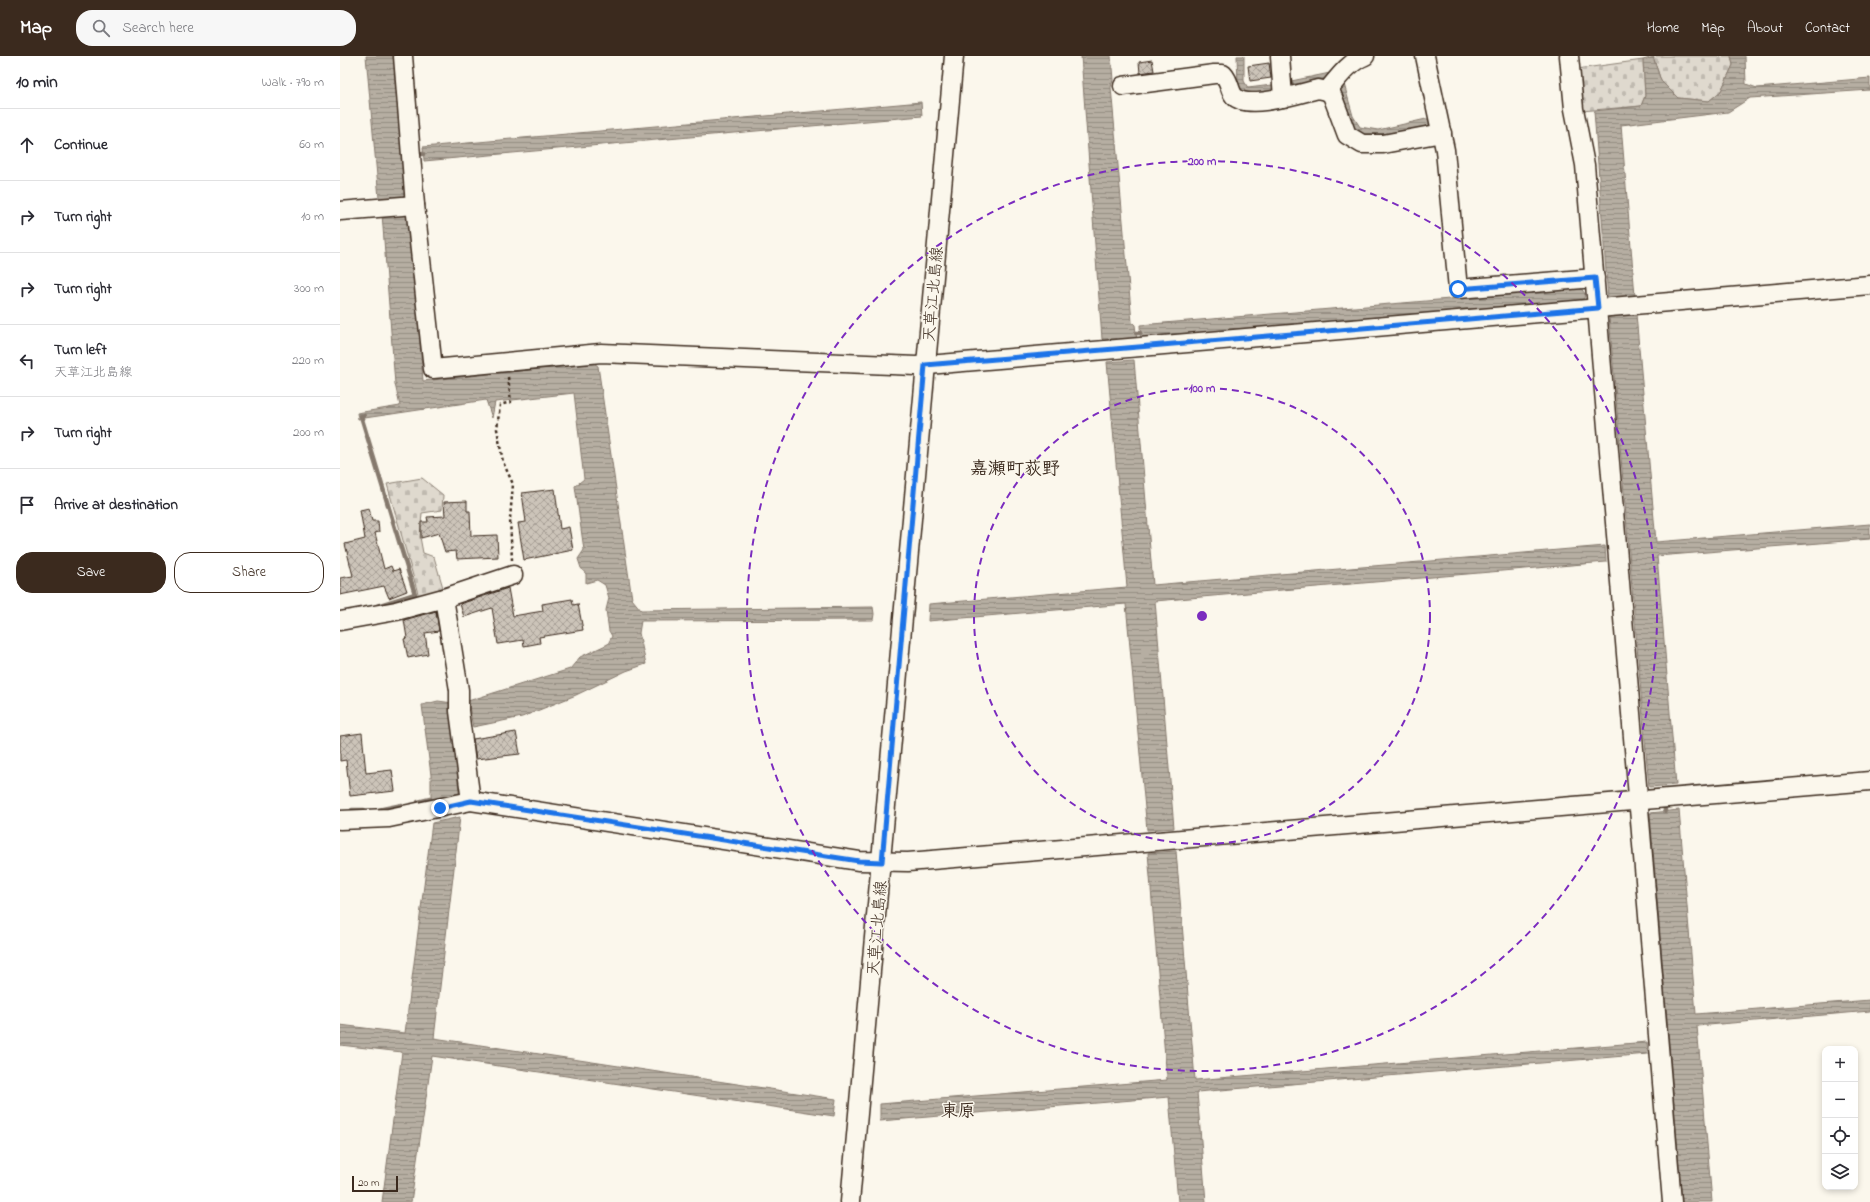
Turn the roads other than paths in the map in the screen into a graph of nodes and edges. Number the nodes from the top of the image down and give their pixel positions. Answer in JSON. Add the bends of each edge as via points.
{"nodes":[{"id":1,"x":402,"y":56,"type":"edge"},
{"id":2,"x":954,"y":56,"type":"edge"},
{"id":3,"x":1280,"y":56,"type":"edge"},
{"id":4,"x":1365,"y":56,"type":"edge"},
{"id":5,"x":1425,"y":56,"type":"edge"},
{"id":6,"x":1569,"y":56,"type":"edge"},
{"id":7,"x":1334,"y":83,"type":"junction"},
{"id":8,"x":1123,"y":86,"type":"dead end"},
{"id":9,"x":1283,"y":98,"type":"junction"},
{"id":10,"x":1442,"y":133,"type":"junction"},
{"id":11,"x":402,"y":206,"type":"junction"},
{"id":12,"x":340,"y":211,"type":"edge"},
{"id":13,"x":1595,"y":278,"type":"junction"},
{"id":14,"x":1870,"y":285,"type":"edge"},
{"id":15,"x":1598,"y":308,"type":"junction"},
{"id":16,"x":925,"y":365,"type":"junction"},
{"id":17,"x":513,"y":575,"type":"road end"},
{"id":18,"x":444,"y":598,"type":"junction"},
{"id":19,"x":340,"y":621,"type":"edge"},
{"id":20,"x":1870,"y":781,"type":"edge"},
{"id":21,"x":1654,"y":799,"type":"junction"},
{"id":22,"x":471,"y":801,"type":"junction"},
{"id":23,"x":340,"y":820,"type":"edge"},
{"id":24,"x":882,"y":862,"type":"junction"},
{"id":25,"x":850,"y":1202,"type":"edge"},
{"id":26,"x":1672,"y":1202,"type":"edge"}],
"edges":[{"from":1,"to":11,"type":"street","via":[[411,155]]},
{"from":2,"to":16,"type":"street","name":"天草江北島線"},
{"from":3,"to":9,"type":"street"},
{"from":4,"to":7,"type":"street","via":[[1357,59]]},
{"from":5,"to":10,"type":"street"},
{"from":6,"to":13,"type":"street","via":[[1574,109],[1586,165]]},
{"from":7,"to":9,"type":"street"},
{"from":7,"to":10,"type":"street","via":[[1332,95],[1347,135],[1362,144],[1383,144]]},
{"from":8,"to":9,"type":"street","via":[[1223,74],[1234,95],[1240,100],[1256,102]]},
{"from":10,"to":13,"type":"street","via":[[1458,289]]},
{"from":11,"to":12,"type":"street"},
{"from":11,"to":16,"type":"street","via":[[433,370],[601,353],[904,367]]},
{"from":13,"to":15,"type":"street"},
{"from":14,"to":15,"type":"street"},
{"from":15,"to":16,"type":"street"},
{"from":15,"to":21,"type":"street"},
{"from":16,"to":24,"type":"street","name":"天草江北島線"},
{"from":17,"to":18,"type":"street"},
{"from":18,"to":19,"type":"street","via":[[396,611]]},
{"from":18,"to":22,"type":"street","via":[[459,690]]},
{"from":20,"to":21,"type":"street"},
{"from":21,"to":24,"type":"street"},
{"from":21,"to":26,"type":"street"},
{"from":22,"to":23,"type":"street","via":[[389,818]]},
{"from":22,"to":24,"type":"street","via":[[859,861]]},
{"from":24,"to":25,"type":"street","name":"天草江北島線"}]}
